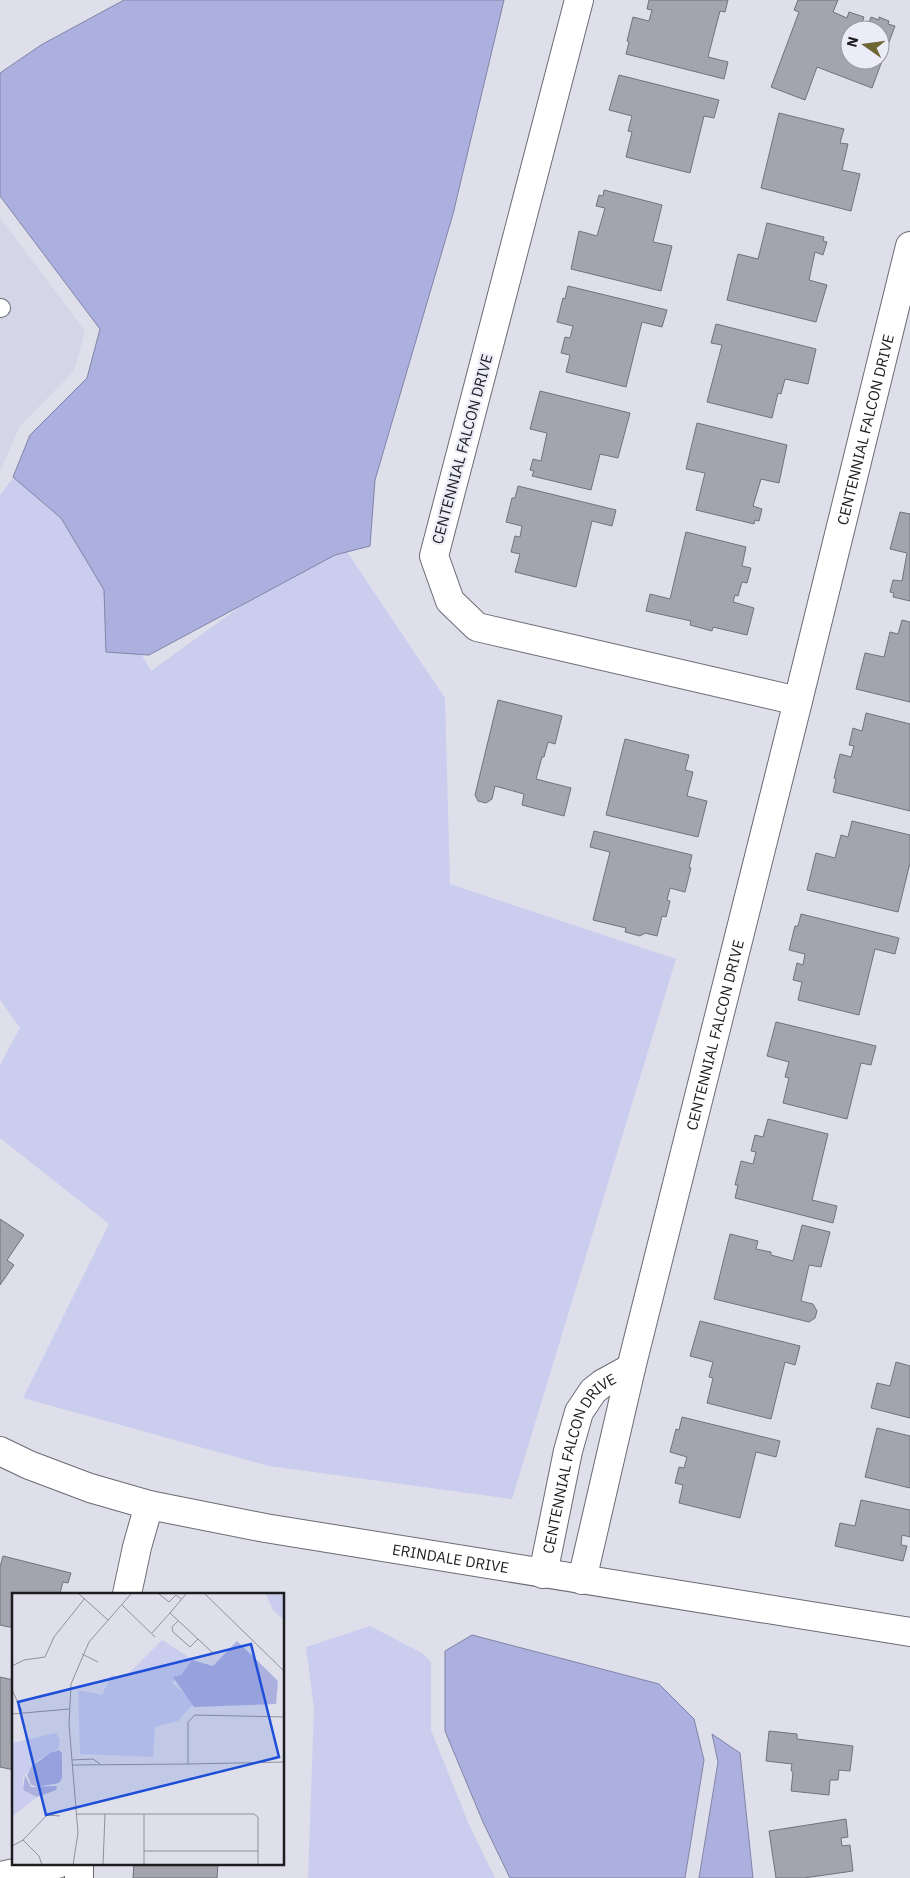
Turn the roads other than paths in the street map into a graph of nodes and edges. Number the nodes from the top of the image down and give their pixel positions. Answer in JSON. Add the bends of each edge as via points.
{"nodes":[{"id":1,"x":579,"y":0,"type":"edge"},
{"id":2,"x":910,"y":246,"type":"edge"},
{"id":3,"x":798,"y":701,"type":"junction"},
{"id":4,"x":631,"y":1368,"type":"junction"},
{"id":5,"x":0,"y":1451,"type":"edge"},
{"id":6,"x":566,"y":1461,"type":"junction"},
{"id":7,"x":607,"y":1470,"type":"junction"},
{"id":8,"x":149,"y":1505,"type":"junction"},
{"id":9,"x":543,"y":1574,"type":"junction"},
{"id":10,"x":582,"y":1580,"type":"junction"},
{"id":11,"x":127,"y":1593,"type":"edge"},
{"id":12,"x":910,"y":1632,"type":"edge"},
{"id":13,"x":48,"y":1866,"type":"edge"},
{"id":14,"x":0,"y":1876,"type":"edge"}],
"edges":[{"from":1,"to":3,"type":"street","name":"CENTENNIAL FALCON DRIVE","via":[[434,556],[450,601],[477,627]]},
{"from":2,"to":3,"type":"street","name":"CENTENNIAL FALCON DRIVE"},
{"from":3,"to":4,"type":"street","name":"CENTENNIAL FALCON DRIVE"},
{"from":4,"to":6,"type":"street","name":"CENTENNIAL FALCON DRIVE","via":[[602,1384],[585,1401],[575,1422]]},
{"from":4,"to":7,"type":"street","name":"CENTENNIAL FALCON DRIVE"},
{"from":5,"to":8,"type":"street","name":"ERINDALE DRIVE","via":[[90,1488]]},
{"from":6,"to":7,"type":"street"},
{"from":6,"to":9,"type":"street","name":"CENTENNIAL FALCON DRIVE"},
{"from":7,"to":10,"type":"street","name":"CENTENNIAL FALCON DRIVE"},
{"from":8,"to":9,"type":"street","name":"ERINDALE DRIVE","via":[[265,1528]]},
{"from":8,"to":11,"type":"street"},
{"from":9,"to":10,"type":"street","name":"ERINDALE DRIVE"},
{"from":10,"to":12,"type":"street","name":"ERINDALE DRIVE"},
{"from":13,"to":14,"type":"street"}]}
